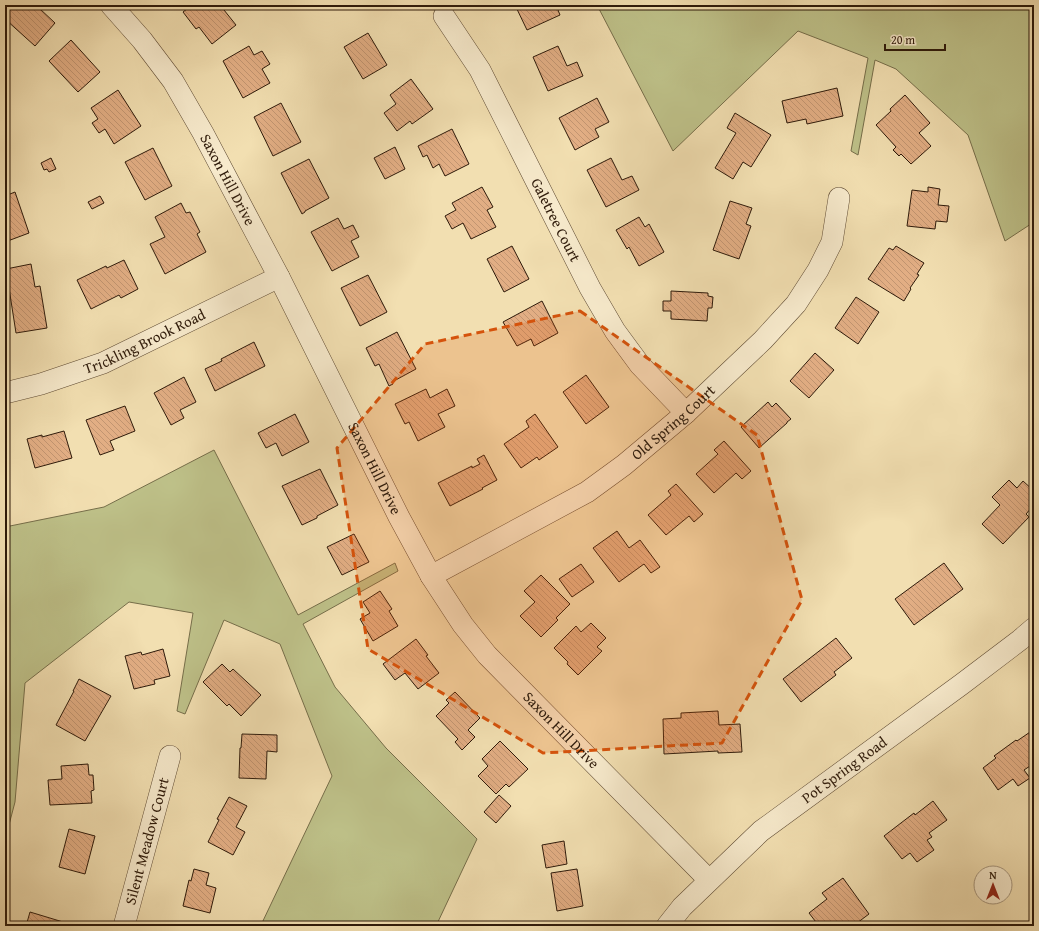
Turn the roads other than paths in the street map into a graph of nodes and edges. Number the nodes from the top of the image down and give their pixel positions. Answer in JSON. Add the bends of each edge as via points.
{"nodes":[{"id":1,"x":111,"y":5,"type":"edge"},
{"id":2,"x":444,"y":16,"type":"dead end"},
{"id":3,"x":839,"y":198,"type":"dead end"},
{"id":4,"x":279,"y":277,"type":"junction"},
{"id":5,"x":5,"y":393,"type":"edge"},
{"id":6,"x":686,"y":413,"type":"junction"},
{"id":7,"x":431,"y":576,"type":"junction"},
{"id":8,"x":1034,"y":628,"type":"edge"},
{"id":9,"x":170,"y":756,"type":"dead end"},
{"id":10,"x":709,"y":880,"type":"junction"},
{"id":11,"x":124,"y":926,"type":"edge"},
{"id":12,"x":667,"y":926,"type":"edge"}],
"edges":[{"from":1,"to":4,"type":"street","name":"Saxon Hill Drive","via":[[173,81]]},
{"from":2,"to":6,"type":"street","name":"Galetree Court","via":[[480,70],[590,288],[615,331],[640,365]]},
{"from":3,"to":6,"type":"street","name":"Old Spring Court","via":[[832,242],[796,304],[763,340]]},
{"from":4,"to":5,"type":"street","name":"Trickling Brook Road","via":[[103,363]]},
{"from":4,"to":7,"type":"street","name":"Saxon Hill Drive"},
{"from":6,"to":7,"type":"street","name":"Old Spring Court","via":[[587,492]]},
{"from":7,"to":10,"type":"street","name":"Saxon Hill Drive","via":[[463,625],[487,655]]},
{"from":8,"to":10,"type":"street","name":"Pot Spring Road","via":[[761,831]]},
{"from":9,"to":11,"type":"street","name":"Silent Meadow Court"},
{"from":10,"to":12,"type":"street","name":"Pot Spring Road"}]}
